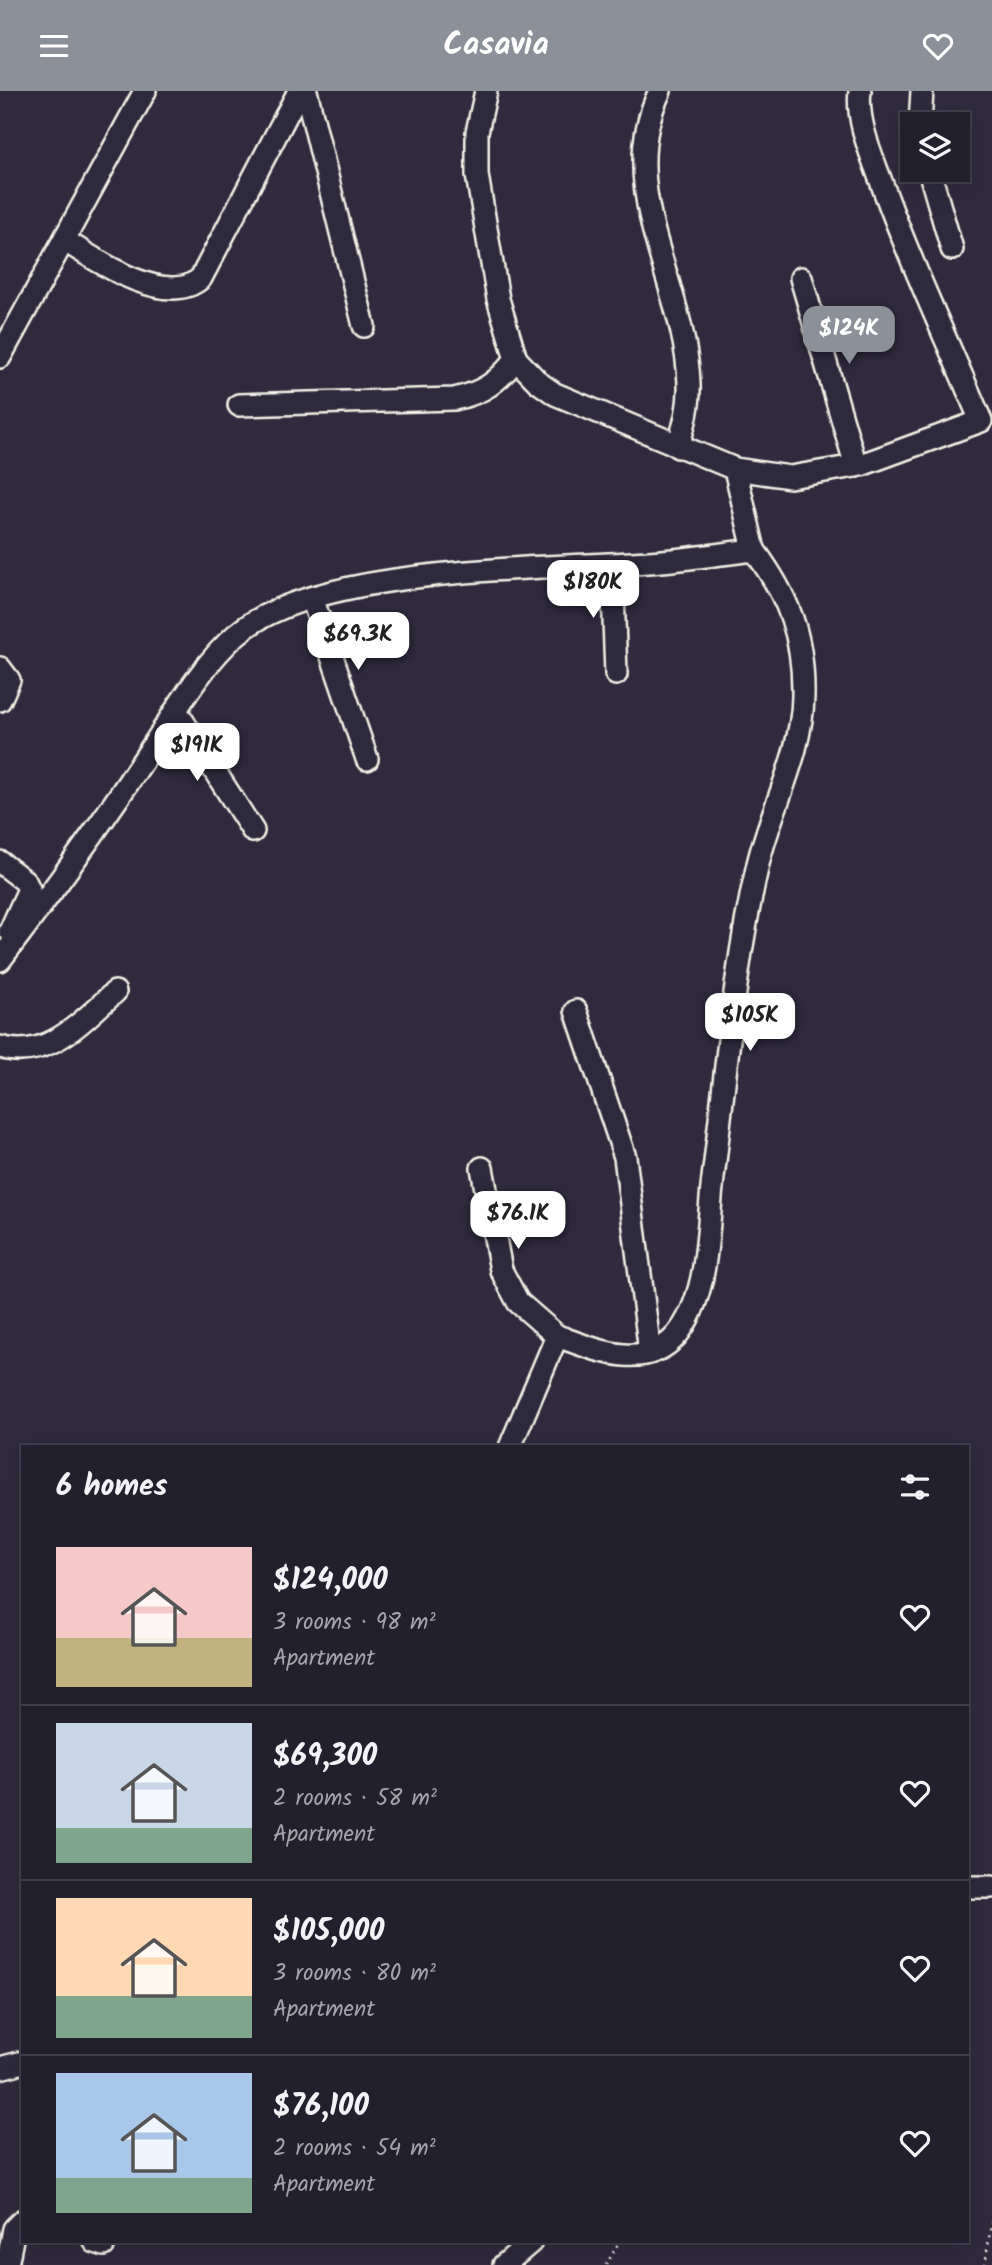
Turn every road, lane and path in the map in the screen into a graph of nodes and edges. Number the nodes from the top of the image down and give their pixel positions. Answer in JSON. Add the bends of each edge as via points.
{"nodes":[{"id":1,"x":145,"y":91,"type":"edge"},
{"id":2,"x":299,"y":91,"type":"edge"},
{"id":3,"x":306,"y":91,"type":"edge"},
{"id":4,"x":486,"y":91,"type":"edge"},
{"id":5,"x":660,"y":91,"type":"edge"},
{"id":6,"x":860,"y":91,"type":"edge"},
{"id":7,"x":922,"y":91,"type":"edge"},
{"id":8,"x":920,"y":112,"type":"edge"},
{"id":9,"x":932,"y":182,"type":"edge"},
{"id":10,"x":64,"y":240,"type":"junction"},
{"id":11,"x":952,"y":249,"type":"dead end"},
{"id":12,"x":802,"y":278,"type":"dead end"},
{"id":13,"x":364,"y":326,"type":"dead end"},
{"id":14,"x":0,"y":357,"type":"edge"},
{"id":15,"x":516,"y":359,"type":"junction"},
{"id":16,"x":239,"y":405,"type":"dead end"},
{"id":17,"x":986,"y":422,"type":"edge"},
{"id":18,"x":678,"y":447,"type":"junction"},
{"id":19,"x":856,"y":466,"type":"junction"},
{"id":20,"x":735,"y":469,"type":"junction"},
{"id":21,"x":754,"y":550,"type":"junction"},
{"id":22,"x":612,"y":564,"type":"junction"},
{"id":23,"x":312,"y":598,"type":"junction"},
{"id":24,"x":0,"y":668,"type":"edge"},
{"id":25,"x":616,"y":674,"type":"dead end"},
{"id":26,"x":0,"y":700,"type":"edge"},
{"id":27,"x":177,"y":712,"type":"junction"},
{"id":28,"x":367,"y":759,"type":"dead end"},
{"id":29,"x":253,"y":831,"type":"dead end"},
{"id":30,"x":0,"y":862,"type":"edge"},
{"id":31,"x":0,"y":952,"type":"edge"},
{"id":32,"x":0,"y":960,"type":"edge"},
{"id":33,"x":116,"y":992,"type":"dead end"},
{"id":34,"x":576,"y":1011,"type":"dead end"},
{"id":35,"x":0,"y":1047,"type":"edge"},
{"id":36,"x":482,"y":1168,"type":"dead end"},
{"id":37,"x":557,"y":1336,"type":"junction"},
{"id":38,"x":650,"y":1352,"type":"junction"},
{"id":39,"x":511,"y":1445,"type":"edge"},
{"id":40,"x":969,"y":1887,"type":"edge"},
{"id":41,"x":992,"y":1887,"type":"edge"},
{"id":42,"x":21,"y":2063,"type":"edge"},
{"id":43,"x":0,"y":2068,"type":"edge"},
{"id":44,"x":992,"y":2218,"type":"edge"},
{"id":45,"x":21,"y":2221,"type":"edge"},
{"id":46,"x":530,"y":2243,"type":"edge"},
{"id":47,"x":618,"y":2243,"type":"edge"},
{"id":48,"x":6,"y":2251,"type":"edge"},
{"id":49,"x":504,"y":2265,"type":"edge"},
{"id":50,"x":606,"y":2265,"type":"edge"},
{"id":51,"x":985,"y":2265,"type":"edge"}],
"edges":[{"from":1,"to":10,"type":"street"},
{"from":2,"to":10,"type":"street","via":[[201,278],[190,287],[165,288],[126,275]]},
{"from":3,"to":13,"type":"street"},
{"from":4,"to":15,"type":"street","via":[[477,132],[477,175],[498,299]]},
{"from":5,"to":18,"type":"street","via":[[644,138],[644,180],[688,368],[688,403]]},
{"from":6,"to":17,"type":"street","via":[[871,152],[902,239]]},
{"from":7,"to":8,"type":"street"},
{"from":9,"to":11,"type":"street"},
{"from":10,"to":14,"type":"street"},
{"from":12,"to":19,"type":"street"},
{"from":15,"to":16,"type":"street","via":[[492,386],[454,399]]},
{"from":15,"to":18,"type":"street","via":[[555,394]]},
{"from":17,"to":19,"type":"street"},
{"from":18,"to":20,"type":"street"},
{"from":19,"to":20,"type":"street","via":[[790,477]]},
{"from":20,"to":21,"type":"street"},
{"from":21,"to":22,"type":"street"},
{"from":21,"to":38,"type":"street","via":[[785,594],[795,626],[803,676],[802,720],[754,885],[698,1291],[677,1335]]},
{"from":22,"to":23,"type":"street","via":[[395,581]]},
{"from":22,"to":25,"type":"street"},
{"from":23,"to":27,"type":"street","via":[[238,633]]},
{"from":23,"to":28,"type":"street"},
{"from":24,"to":26,"type":"street","via":[[9,680]]},
{"from":27,"to":29,"type":"street"},
{"from":27,"to":32,"type":"street","via":[[60,882]]},
{"from":30,"to":31,"type":"street","via":[[29,889]]},
{"from":33,"to":35,"type":"street","via":[[57,1040],[29,1050]]},
{"from":34,"to":38,"type":"street","via":[[625,1157]]},
{"from":36,"to":37,"type":"street","via":[[501,1270],[518,1302]]},
{"from":37,"to":38,"type":"street","via":[[620,1355]]},
{"from":37,"to":39,"type":"street"},
{"from":40,"to":41,"type":"street"},
{"from":42,"to":43,"type":"street"},
{"from":44,"to":51,"type":"path"},
{"from":45,"to":48,"type":"street"},
{"from":46,"to":49,"type":"street"},
{"from":47,"to":50,"type":"path"}]}
